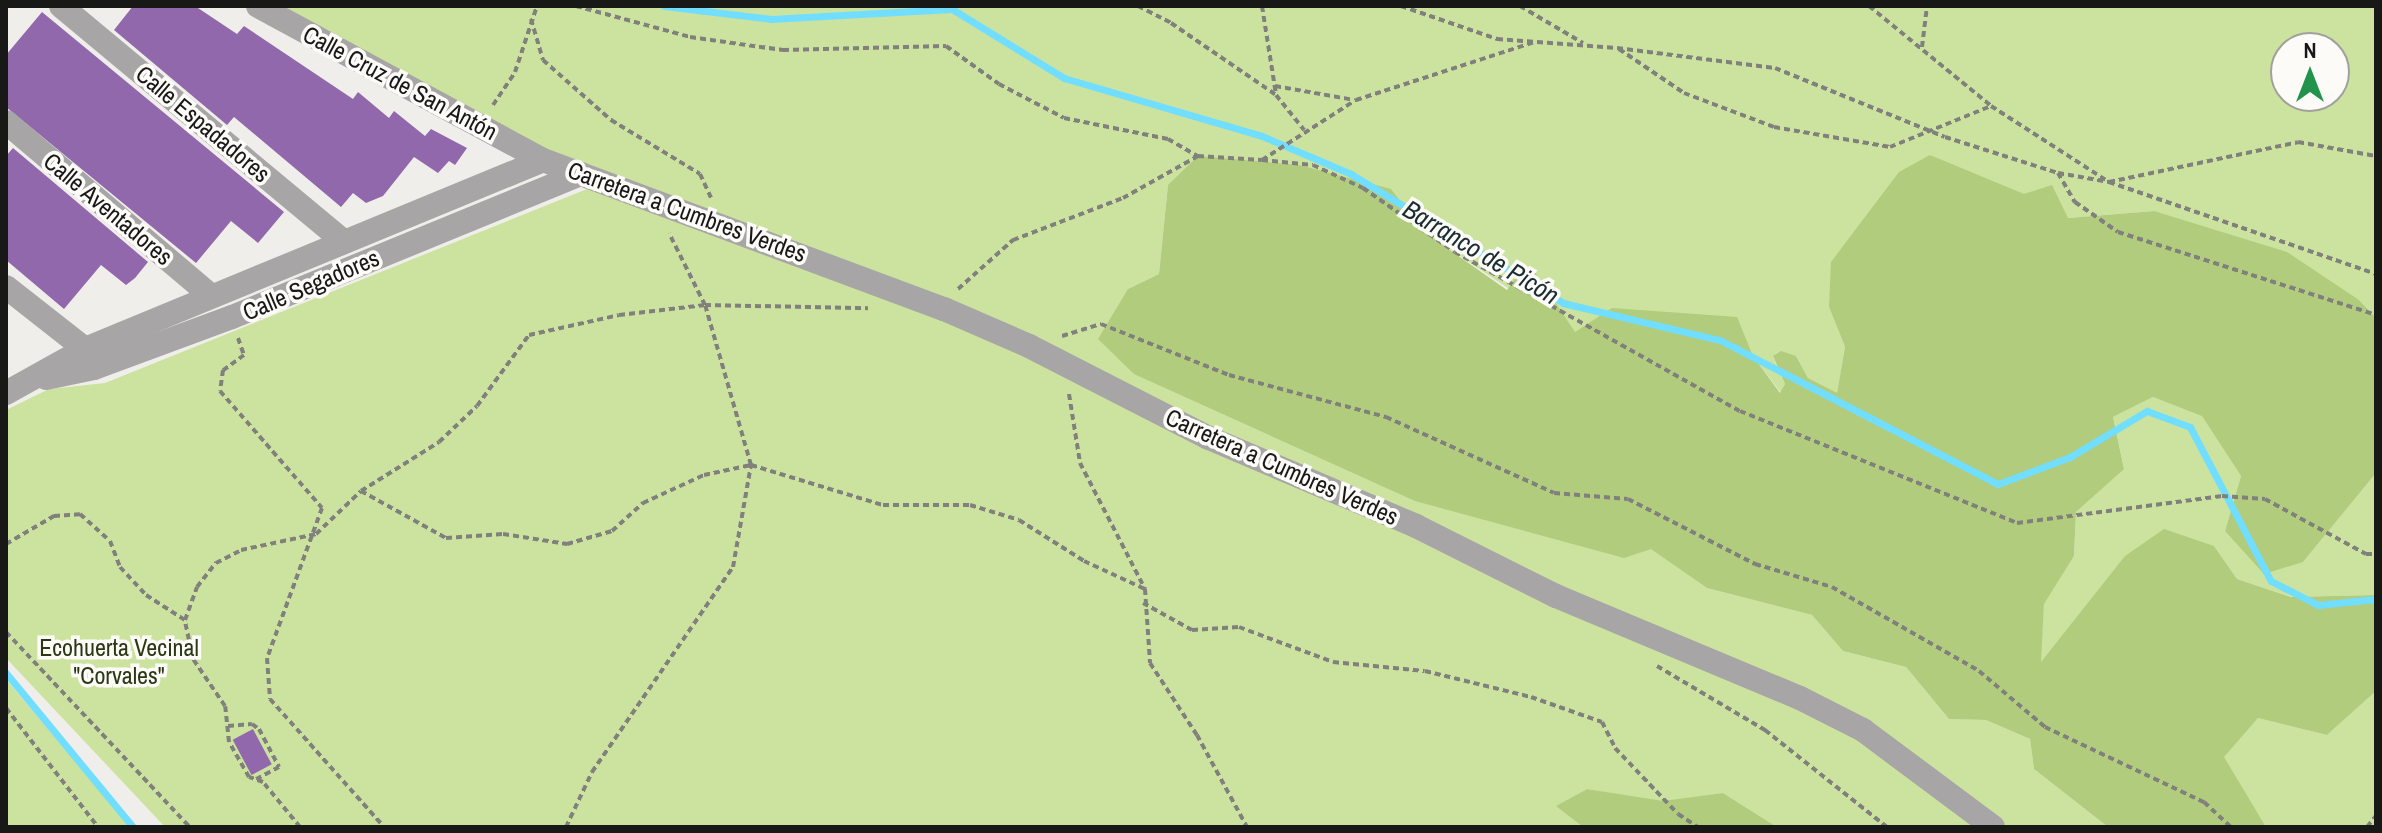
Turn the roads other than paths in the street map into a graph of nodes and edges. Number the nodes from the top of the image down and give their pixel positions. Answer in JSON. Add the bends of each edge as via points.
{"nodes":[{"id":1,"x":61,"y":6,"type":"edge"},
{"id":2,"x":258,"y":6,"type":"edge"},
{"id":3,"x":6,"y":122,"type":"edge"},
{"id":4,"x":543,"y":160,"type":"junction"},
{"id":5,"x":581,"y":174,"type":"junction"},
{"id":6,"x":344,"y":242,"type":"junction"},
{"id":7,"x":6,"y":287,"type":"edge"},
{"id":8,"x":210,"y":295,"type":"junction"},
{"id":9,"x":90,"y":358,"type":"junction"},
{"id":10,"x":6,"y":393,"type":"edge"},
{"id":11,"x":1993,"y":827,"type":"edge"}],
"edges":[{"from":1,"to":6,"type":"street","name":"Calle Espadadores"},
{"from":2,"to":4,"type":"street","name":"Calle Cruz de San Antón"},
{"from":3,"to":8,"type":"street","name":"Calle Aventadores"},
{"from":4,"to":5,"type":"street","name":"Carretera a Cumbres Verdes"},
{"from":4,"to":6,"type":"street","name":"Calle Segadores"},
{"from":5,"to":9,"type":"street","name":"Calle Segadores","via":[[232,317]]},
{"from":5,"to":11,"type":"street","name":"Carretera a Cumbres Verdes","via":[[944,309],[1209,438],[1416,526],[1556,596],[1800,698],[1863,730]]},
{"from":6,"to":8,"type":"street","name":"Calle Segadores"},
{"from":7,"to":9,"type":"street"},
{"from":8,"to":9,"type":"street","name":"Calle Segadores"},
{"from":9,"to":10,"type":"street","name":"Calle Segadores"}]}
